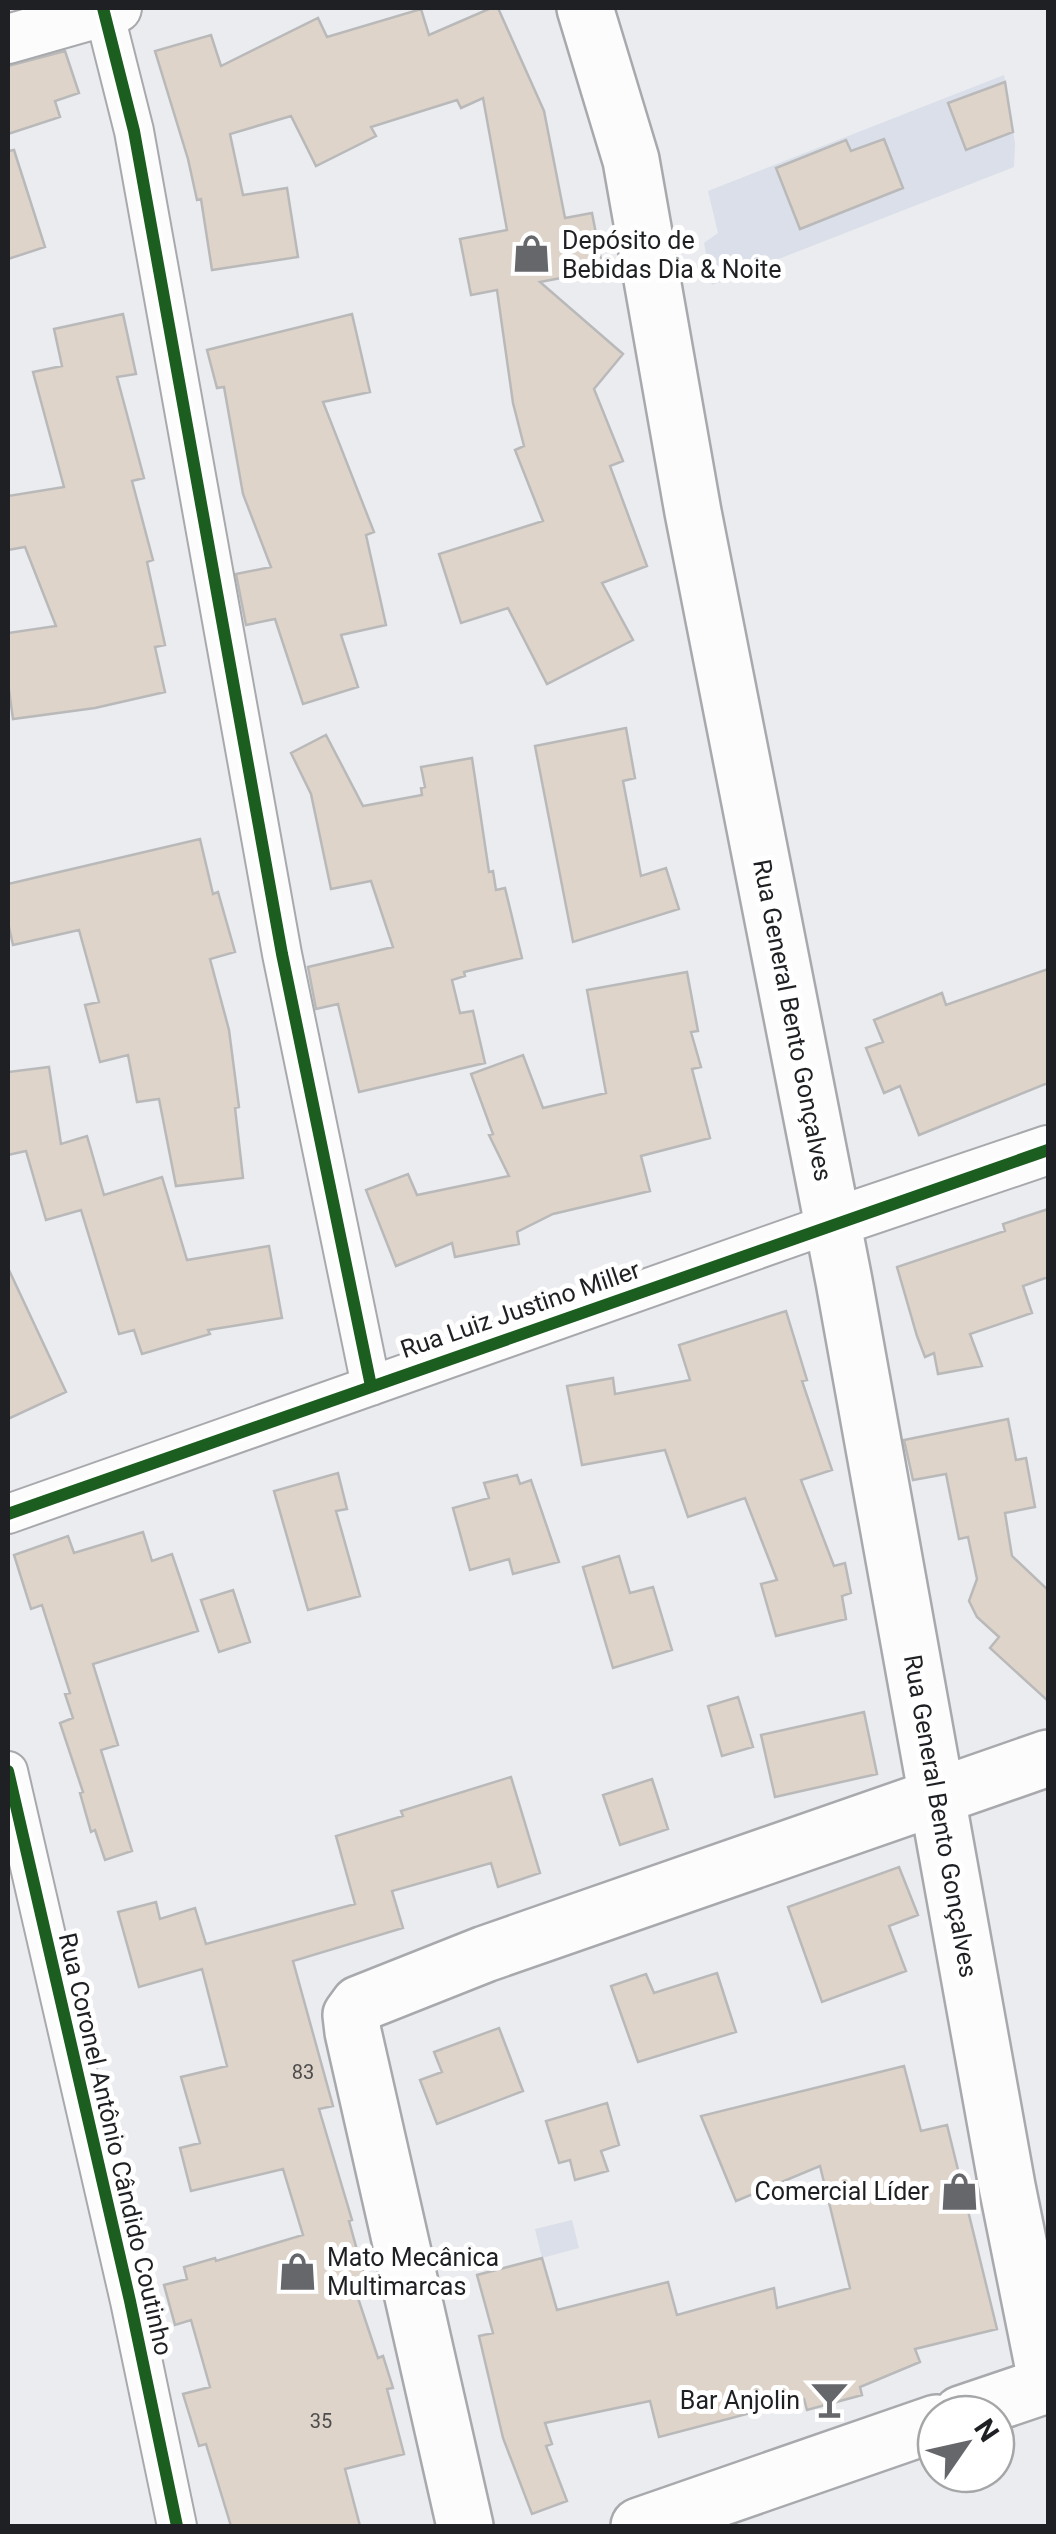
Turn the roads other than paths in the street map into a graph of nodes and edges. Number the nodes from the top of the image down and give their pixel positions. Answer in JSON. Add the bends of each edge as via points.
{"nodes":[{"id":1,"x":585,"y":8,"type":"edge"},
{"id":2,"x":108,"y":9,"type":"edge"},
{"id":3,"x":8,"y":40,"type":"edge"},
{"id":4,"x":1048,"y":1150,"type":"edge"},
{"id":5,"x":832,"y":1223,"type":"junction"},
{"id":6,"x":372,"y":1386,"type":"junction"},
{"id":7,"x":8,"y":1514,"type":"edge"},
{"id":8,"x":1048,"y":1758,"type":"edge"},
{"id":9,"x":8,"y":1771,"type":"edge"},
{"id":10,"x":937,"y":1795,"type":"junction"},
{"id":11,"x":1048,"y":2387,"type":"edge"},
{"id":12,"x":1016,"y":2397,"type":"edge"},
{"id":13,"x":916,"y":2430,"type":"edge"},
{"id":14,"x":177,"y":2526,"type":"edge"},
{"id":15,"x":464,"y":2526,"type":"edge"},
{"id":16,"x":639,"y":2526,"type":"edge"}],
"edges":[{"from":1,"to":5,"type":"main road","name":"Rua General Bento Gonçalves","via":[[631,160]]},
{"from":2,"to":3,"type":"street"},
{"from":2,"to":6,"type":"street","via":[[282,954]]},
{"from":4,"to":5,"type":"street","name":"Rua Luiz Justino Miller"},
{"from":5,"to":6,"type":"street","name":"Rua Luiz Justino Miller"},
{"from":5,"to":10,"type":"main road","name":"Rua General Bento Gonçalves"},
{"from":6,"to":7,"type":"street","name":"Rua Luiz Justino Miller"},
{"from":8,"to":10,"type":"main road"},
{"from":9,"to":14,"type":"street","name":"Rua Coronel Antônio Cândido Coutinho"},
{"from":10,"to":11,"type":"main road","name":"Rua General Bento Gonçalves"},
{"from":10,"to":15,"type":"main road","via":[[418,1979],[354,2009],[353,2032]]},
{"from":11,"to":12,"type":"main road"},
{"from":13,"to":16,"type":"main road"}]}
